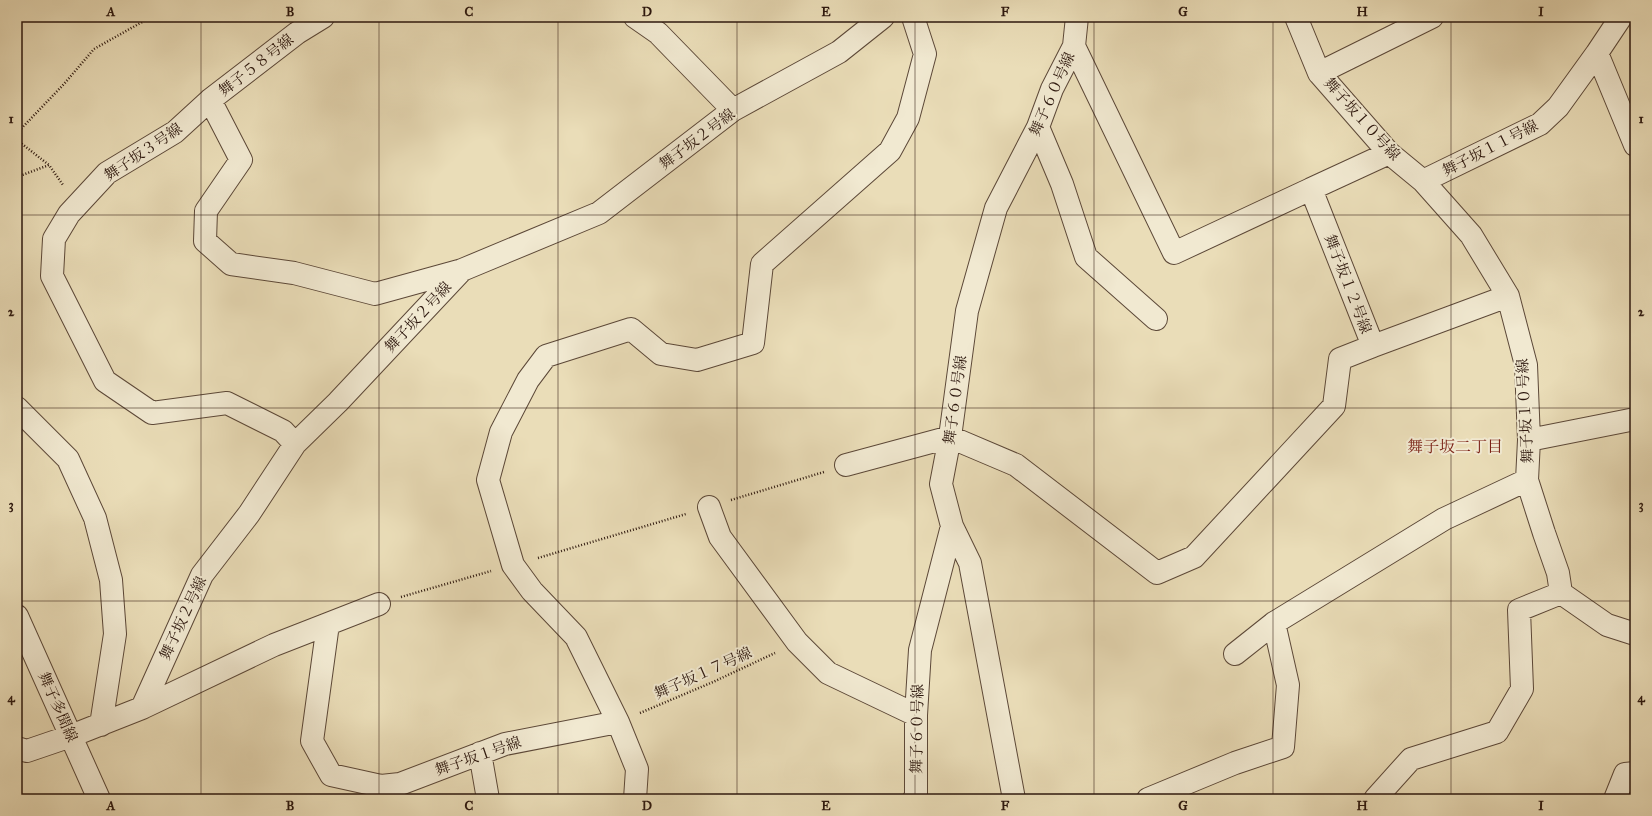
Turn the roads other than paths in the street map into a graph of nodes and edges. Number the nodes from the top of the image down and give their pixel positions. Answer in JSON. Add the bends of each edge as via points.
{"nodes":[{"id":1,"x":323,"y":17,"type":"edge"},
{"id":2,"x":636,"y":17,"type":"edge"},
{"id":3,"x":883,"y":17,"type":"edge"},
{"id":4,"x":912,"y":17,"type":"edge"},
{"id":5,"x":1077,"y":17,"type":"edge"},
{"id":6,"x":1296,"y":17,"type":"edge"},
{"id":7,"x":1432,"y":17,"type":"edge"},
{"id":8,"x":1621,"y":17,"type":"edge"},
{"id":9,"x":1074,"y":46,"type":"junction"},
{"id":10,"x":1597,"y":53,"type":"junction"},
{"id":11,"x":1319,"y":73,"type":"junction"},
{"id":12,"x":210,"y":100,"type":"junction"},
{"id":13,"x":733,"y":110,"type":"junction"},
{"id":14,"x":1038,"y":127,"type":"junction"},
{"id":15,"x":1635,"y":145,"type":"edge"},
{"id":16,"x":1389,"y":153,"type":"junction"},
{"id":17,"x":1423,"y":181,"type":"junction"},
{"id":18,"x":1311,"y":189,"type":"junction"},
{"id":19,"x":462,"y":270,"type":"junction"},
{"id":20,"x":1508,"y":296,"type":"junction"},
{"id":21,"x":1156,"y":319,"type":"dead end"},
{"id":22,"x":1373,"y":346,"type":"junction"},
{"id":23,"x":17,"y":408,"type":"edge"},
{"id":24,"x":1635,"y":419,"type":"edge"},
{"id":25,"x":950,"y":437,"type":"junction"},
{"id":26,"x":1529,"y":440,"type":"junction"},
{"id":27,"x":295,"y":444,"type":"junction"},
{"id":28,"x":846,"y":466,"type":"road end"},
{"id":29,"x":1528,"y":480,"type":"junction"},
{"id":30,"x":709,"y":507,"type":"road end"},
{"id":31,"x":952,"y":526,"type":"junction"},
{"id":32,"x":1561,"y":593,"type":"junction"},
{"id":33,"x":378,"y":604,"type":"road end"},
{"id":34,"x":17,"y":616,"type":"edge"},
{"id":35,"x":1274,"y":623,"type":"junction"},
{"id":36,"x":328,"y":624,"type":"junction"},
{"id":37,"x":1635,"y":634,"type":"edge"},
{"id":38,"x":1235,"y":654,"type":"dead end"},
{"id":39,"x":142,"y":708,"type":"junction"},
{"id":40,"x":916,"y":715,"type":"junction"},
{"id":41,"x":618,"y":722,"type":"junction"},
{"id":42,"x":101,"y":725,"type":"junction"},
{"id":43,"x":72,"y":736,"type":"junction"},
{"id":44,"x":17,"y":748,"type":"edge"},
{"id":45,"x":480,"y":753,"type":"junction"},
{"id":46,"x":1635,"y":773,"type":"edge"},
{"id":47,"x":401,"y":791,"type":"edge"},
{"id":48,"x":99,"y":799,"type":"edge"},
{"id":49,"x":488,"y":799,"type":"edge"},
{"id":50,"x":635,"y":799,"type":"edge"},
{"id":51,"x":914,"y":799,"type":"edge"},
{"id":52,"x":1014,"y":799,"type":"edge"},
{"id":53,"x":1148,"y":799,"type":"edge"},
{"id":54,"x":1375,"y":799,"type":"edge"},
{"id":55,"x":1615,"y":799,"type":"edge"}],
"edges":[{"from":1,"to":12,"type":"street","name":"舞子５８号線","via":[[297,33]]},
{"from":2,"to":13,"type":"street","via":[[658,33]]},
{"from":3,"to":13,"type":"street","name":"舞子坂２号線","via":[[839,52]]},
{"from":4,"to":41,"type":"street","via":[[925,54],[908,118],[890,151],[762,264],[753,343],[697,360],[662,354],[631,329],[546,356],[528,380],[501,432],[488,480],[513,565],[532,591],[576,637]]},
{"from":5,"to":9,"type":"street","name":"舞子６０号線"},
{"from":6,"to":11,"type":"street"},
{"from":7,"to":11,"type":"street","name":"舞子坂１０号線"},
{"from":8,"to":10,"type":"street"},
{"from":9,"to":14,"type":"street","name":"舞子６０号線","via":[[1052,89]]},
{"from":9,"to":18,"type":"street","via":[[1174,253]]},
{"from":10,"to":15,"type":"street"},
{"from":10,"to":17,"type":"street","name":"舞子坂１１号線","via":[[1558,107],[1540,124]]},
{"from":11,"to":16,"type":"street","name":"舞子坂１０号線"},
{"from":12,"to":19,"type":"street","via":[[242,160],[206,211],[205,241],[231,264],[294,273],[375,294]]},
{"from":12,"to":27,"type":"street","name":"舞子坂３号線","via":[[175,132],[107,173],[69,214],[54,239],[52,276],[105,381],[152,413],[227,403],[283,431]]},
{"from":13,"to":19,"type":"street","name":"舞子坂２号線","via":[[599,213]]},
{"from":14,"to":21,"type":"street","via":[[1062,184],[1086,257]]},
{"from":14,"to":25,"type":"street","name":"舞子６０号線","via":[[996,208],[967,311]]},
{"from":16,"to":17,"type":"street","name":"舞子坂１０号線"},
{"from":16,"to":18,"type":"street"},
{"from":17,"to":20,"type":"street","name":"舞子坂１０号線","via":[[1471,235]]},
{"from":18,"to":22,"type":"street","name":"舞子坂１２号線"},
{"from":19,"to":27,"type":"street","name":"舞子坂２号線"},
{"from":20,"to":22,"type":"street","name":"舞子坂１２号線"},
{"from":20,"to":26,"type":"street","name":"舞子坂１０号線","via":[[1526,365]]},
{"from":22,"to":25,"type":"street","via":[[1340,359],[1334,406],[1194,556],[1157,573],[1016,465]]},
{"from":23,"to":42,"type":"street","via":[[68,459],[95,518],[111,580],[115,634]]},
{"from":24,"to":26,"type":"street"},
{"from":25,"to":28,"type":"street"},
{"from":25,"to":31,"type":"street","name":"舞子６０号線","via":[[941,484]]},
{"from":26,"to":29,"type":"street","name":"舞子坂１０号線"},
{"from":27,"to":39,"type":"street","name":"舞子坂２号線","via":[[249,514],[202,575]]},
{"from":29,"to":32,"type":"street","name":"舞子坂１０号線","via":[[1558,573]]},
{"from":29,"to":35,"type":"street","via":[[1444,519]]},
{"from":30,"to":40,"type":"street","via":[[720,537],[797,642],[828,673]]},
{"from":31,"to":40,"type":"street","name":"舞子６０号線","via":[[920,650]]},
{"from":31,"to":52,"type":"street","via":[[970,563]]},
{"from":32,"to":37,"type":"street","via":[[1606,625]]},
{"from":32,"to":54,"type":"street","via":[[1519,610],[1522,689],[1496,732],[1412,759]]},
{"from":33,"to":36,"type":"street"},
{"from":34,"to":43,"type":"street","name":"舞子多聞線"},
{"from":35,"to":38,"type":"street"},
{"from":35,"to":53,"type":"street","via":[[1288,685],[1284,748],[1235,763]]},
{"from":36,"to":39,"type":"street","via":[[274,645]]},
{"from":36,"to":47,"type":"street","name":"舞子坂１号線","via":[[312,741],[331,775]]},
{"from":39,"to":42,"type":"street"},
{"from":40,"to":51,"type":"street","name":"舞子６０号線"},
{"from":41,"to":45,"type":"street","name":"舞子坂１号線","via":[[506,744]]},
{"from":41,"to":50,"type":"street","via":[[637,769]]},
{"from":42,"to":43,"type":"street"},
{"from":43,"to":44,"type":"street","via":[[27,751]]},
{"from":43,"to":48,"type":"street","name":"舞子多聞線"},
{"from":45,"to":47,"type":"street","name":"舞子坂１号線"},
{"from":45,"to":49,"type":"street"},
{"from":46,"to":55,"type":"street","via":[[1625,774]]}]}
